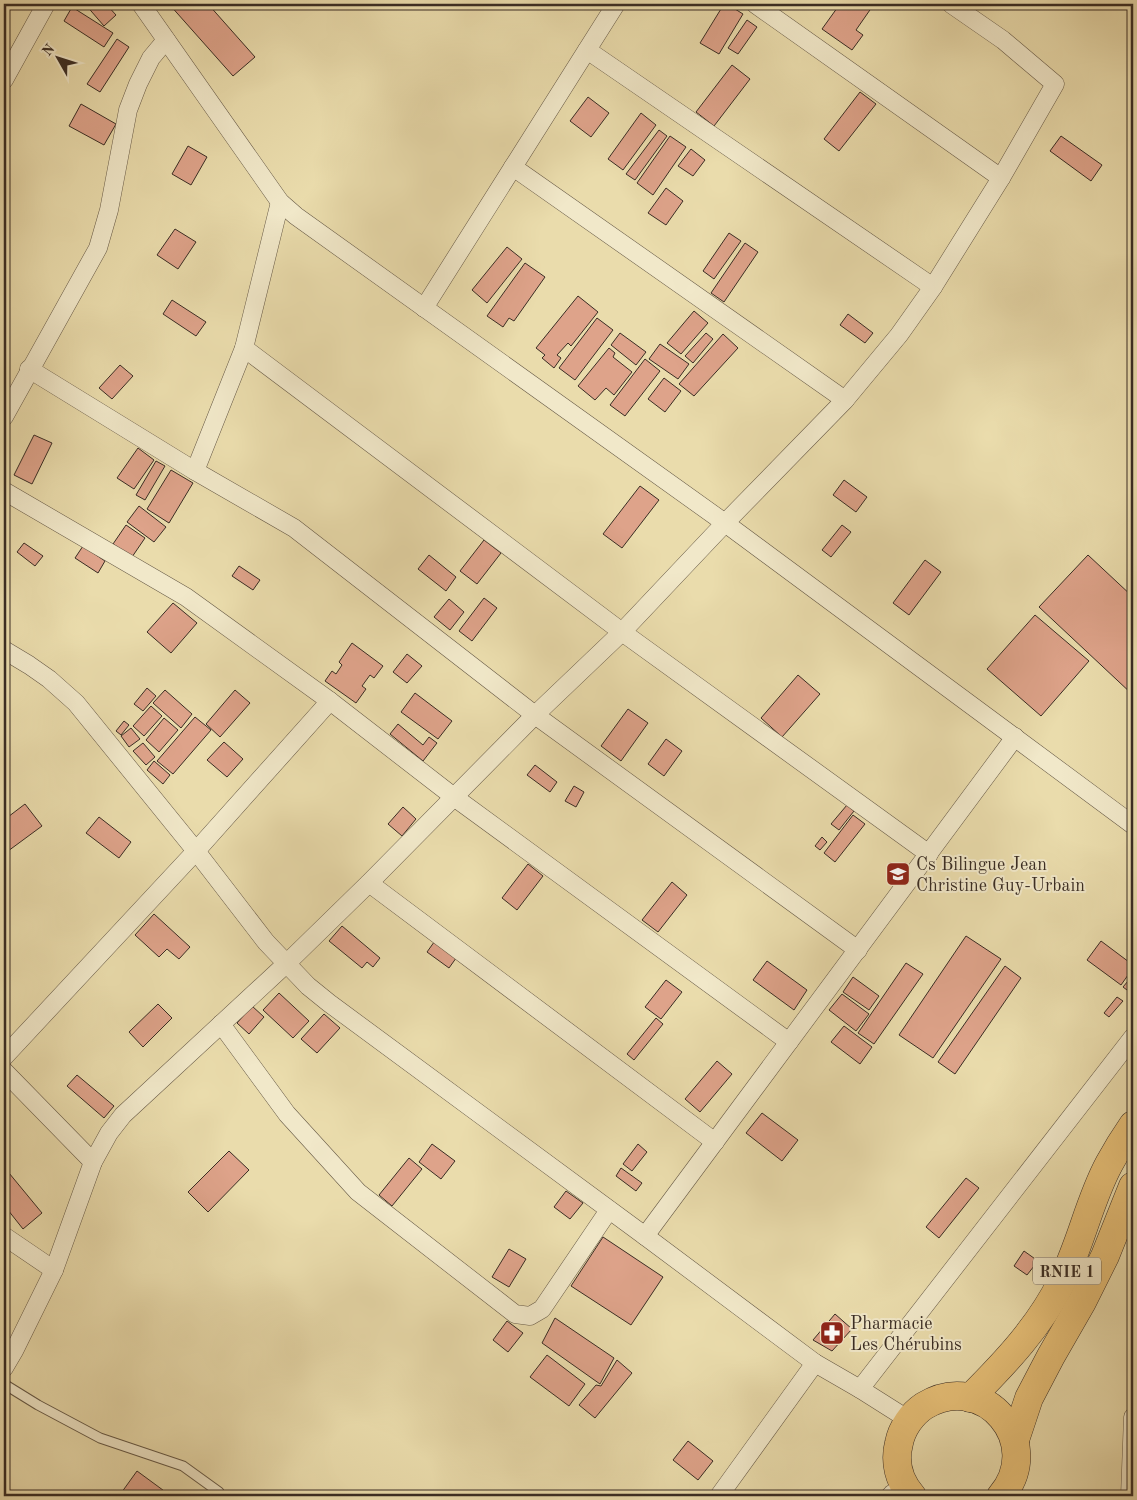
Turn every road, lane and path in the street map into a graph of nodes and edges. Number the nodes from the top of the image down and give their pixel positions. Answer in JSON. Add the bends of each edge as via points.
{"nodes":[{"id":1,"x":46,"y":4,"type":"edge"},
{"id":2,"x":141,"y":4,"type":"edge"},
{"id":3,"x":616,"y":4,"type":"edge"},
{"id":4,"x":755,"y":4,"type":"edge"},
{"id":5,"x":951,"y":4,"type":"edge"},
{"id":6,"x":166,"y":40,"type":"junction"},
{"id":7,"x":587,"y":50,"type":"junction"},
{"id":8,"x":4,"y":80,"type":"edge"},
{"id":9,"x":513,"y":168,"type":"junction"},
{"id":10,"x":1002,"y":178,"type":"junction"},
{"id":11,"x":280,"y":202,"type":"junction"},
{"id":12,"x":933,"y":287,"type":"junction"},
{"id":13,"x":424,"y":308,"type":"junction"},
{"id":14,"x":244,"y":348,"type":"junction"},
{"id":15,"x":29,"y":370,"type":"junction"},
{"id":16,"x":845,"y":400,"type":"junction"},
{"id":17,"x":4,"y":417,"type":"edge"},
{"id":18,"x":195,"y":472,"type":"junction"},
{"id":19,"x":4,"y":491,"type":"edge"},
{"id":20,"x":725,"y":522,"type":"junction"},
{"id":21,"x":622,"y":632,"type":"junction"},
{"id":22,"x":4,"y":650,"type":"edge"},
{"id":23,"x":330,"y":701,"type":"junction"},
{"id":24,"x":535,"y":715,"type":"junction"},
{"id":25,"x":1015,"y":737,"type":"junction"},
{"id":26,"x":454,"y":797,"type":"junction"},
{"id":27,"x":1133,"y":825,"type":"edge"},
{"id":28,"x":196,"y":851,"type":"junction"},
{"id":29,"x":929,"y":854,"type":"junction"},
{"id":30,"x":369,"y":883,"type":"junction"},
{"id":31,"x":858,"y":950,"type":"junction"},
{"id":32,"x":286,"y":964,"type":"junction"},
{"id":33,"x":221,"y":1024,"type":"junction"},
{"id":34,"x":1133,"y":1037,"type":"edge"},
{"id":35,"x":789,"y":1042,"type":"junction"},
{"id":36,"x":4,"y":1057,"type":"edge"},
{"id":37,"x":4,"y":1071,"type":"edge"},
{"id":38,"x":1133,"y":1125,"type":"edge"},
{"id":39,"x":715,"y":1142,"type":"junction"},
{"id":40,"x":93,"y":1162,"type":"junction"},
{"id":41,"x":1133,"y":1186,"type":"edge"},
{"id":42,"x":609,"y":1210,"type":"junction"},
{"id":43,"x":4,"y":1236,"type":"edge"},
{"id":44,"x":645,"y":1236,"type":"junction"},
{"id":45,"x":54,"y":1270,"type":"junction"},
{"id":46,"x":816,"y":1363,"type":"junction"},
{"id":47,"x":4,"y":1368,"type":"edge"},
{"id":48,"x":4,"y":1384,"type":"edge"},
{"id":49,"x":860,"y":1389,"type":"junction"},
{"id":50,"x":970,"y":1398,"type":"junction"},
{"id":51,"x":1133,"y":1417,"type":"edge"},
{"id":52,"x":909,"y":1420,"type":"junction"},
{"id":53,"x":1015,"y":1440,"type":"junction"},
{"id":54,"x":897,"y":1490,"type":"edge"},
{"id":55,"x":1006,"y":1495,"type":"edge"},
{"id":56,"x":220,"y":1496,"type":"edge"},
{"id":57,"x":719,"y":1496,"type":"edge"},
{"id":58,"x":1130,"y":1496,"type":"edge"}],
"edges":[{"from":1,"to":8,"type":"street"},
{"from":2,"to":6,"type":"street"},
{"from":3,"to":7,"type":"street"},
{"from":4,"to":10,"type":"street"},
{"from":5,"to":10,"type":"street","via":[[1003,40],[1055,84]]},
{"from":6,"to":11,"type":"street"},
{"from":6,"to":15,"type":"street","via":[[151,58],[128,110],[109,210],[98,248]]},
{"from":7,"to":9,"type":"street"},
{"from":7,"to":12,"type":"street"},
{"from":9,"to":13,"type":"street"},
{"from":9,"to":16,"type":"street"},
{"from":10,"to":12,"type":"street"},
{"from":11,"to":13,"type":"street"},
{"from":11,"to":14,"type":"street"},
{"from":12,"to":16,"type":"street","via":[[899,335]]},
{"from":13,"to":20,"type":"street"},
{"from":14,"to":18,"type":"street"},
{"from":14,"to":21,"type":"street"},
{"from":15,"to":17,"type":"street"},
{"from":15,"to":18,"type":"street"},
{"from":16,"to":20,"type":"street"},
{"from":18,"to":24,"type":"street","via":[[294,528]]},
{"from":19,"to":23,"type":"street","via":[[186,597]]},
{"from":20,"to":21,"type":"street"},
{"from":20,"to":25,"type":"street"},
{"from":21,"to":24,"type":"street"},
{"from":21,"to":29,"type":"street"},
{"from":22,"to":28,"type":"street","via":[[49,679],[76,703]]},
{"from":23,"to":26,"type":"street"},
{"from":23,"to":28,"type":"street"},
{"from":24,"to":26,"type":"street"},
{"from":24,"to":31,"type":"street"},
{"from":25,"to":27,"type":"street"},
{"from":25,"to":29,"type":"street"},
{"from":26,"to":30,"type":"street"},
{"from":26,"to":35,"type":"street"},
{"from":28,"to":32,"type":"street"},
{"from":28,"to":36,"type":"street"},
{"from":29,"to":31,"type":"street"},
{"from":30,"to":32,"type":"street"},
{"from":30,"to":39,"type":"street"},
{"from":31,"to":35,"type":"street"},
{"from":32,"to":33,"type":"street"},
{"from":32,"to":42,"type":"street","via":[[329,1003]]},
{"from":33,"to":40,"type":"street","via":[[123,1115]]},
{"from":33,"to":42,"type":"street","via":[[287,1114],[358,1192],[515,1314],[530,1316],[542,1309]]},
{"from":34,"to":49,"type":"street"},
{"from":35,"to":39,"type":"street"},
{"from":37,"to":40,"type":"street"},
{"from":38,"to":50,"type":"highway","number":"RNIE 1","via":[[1108,1165],[1080,1242],[1040,1319],[1014,1353]]},
{"from":39,"to":44,"type":"street"},
{"from":40,"to":45,"type":"street"},
{"from":41,"to":53,"type":"highway","number":"RNIE 1","via":[[1102,1263],[1029,1398]]},
{"from":42,"to":44,"type":"street"},
{"from":43,"to":45,"type":"street"},
{"from":44,"to":46,"type":"street"},
{"from":45,"to":47,"type":"street"},
{"from":46,"to":49,"type":"street"},
{"from":46,"to":57,"type":"street"},
{"from":48,"to":56,"type":"lane","via":[[38,1406],[100,1438],[183,1466]]},
{"from":49,"to":52,"type":"street"},
{"from":50,"to":52,"type":"highway","number":"RNIE 1","via":[[953,1396],[937,1400],[921,1408]]},
{"from":50,"to":53,"type":"highway","number":"RNIE 1","via":[[985,1403],[998,1413]]},
{"from":51,"to":58,"type":"street"},
{"from":52,"to":54,"type":"highway","number":"RNIE 1","via":[[897,1449]]},
{"from":53,"to":55,"type":"highway","number":"RNIE 1","via":[[1016,1467]]}]}
